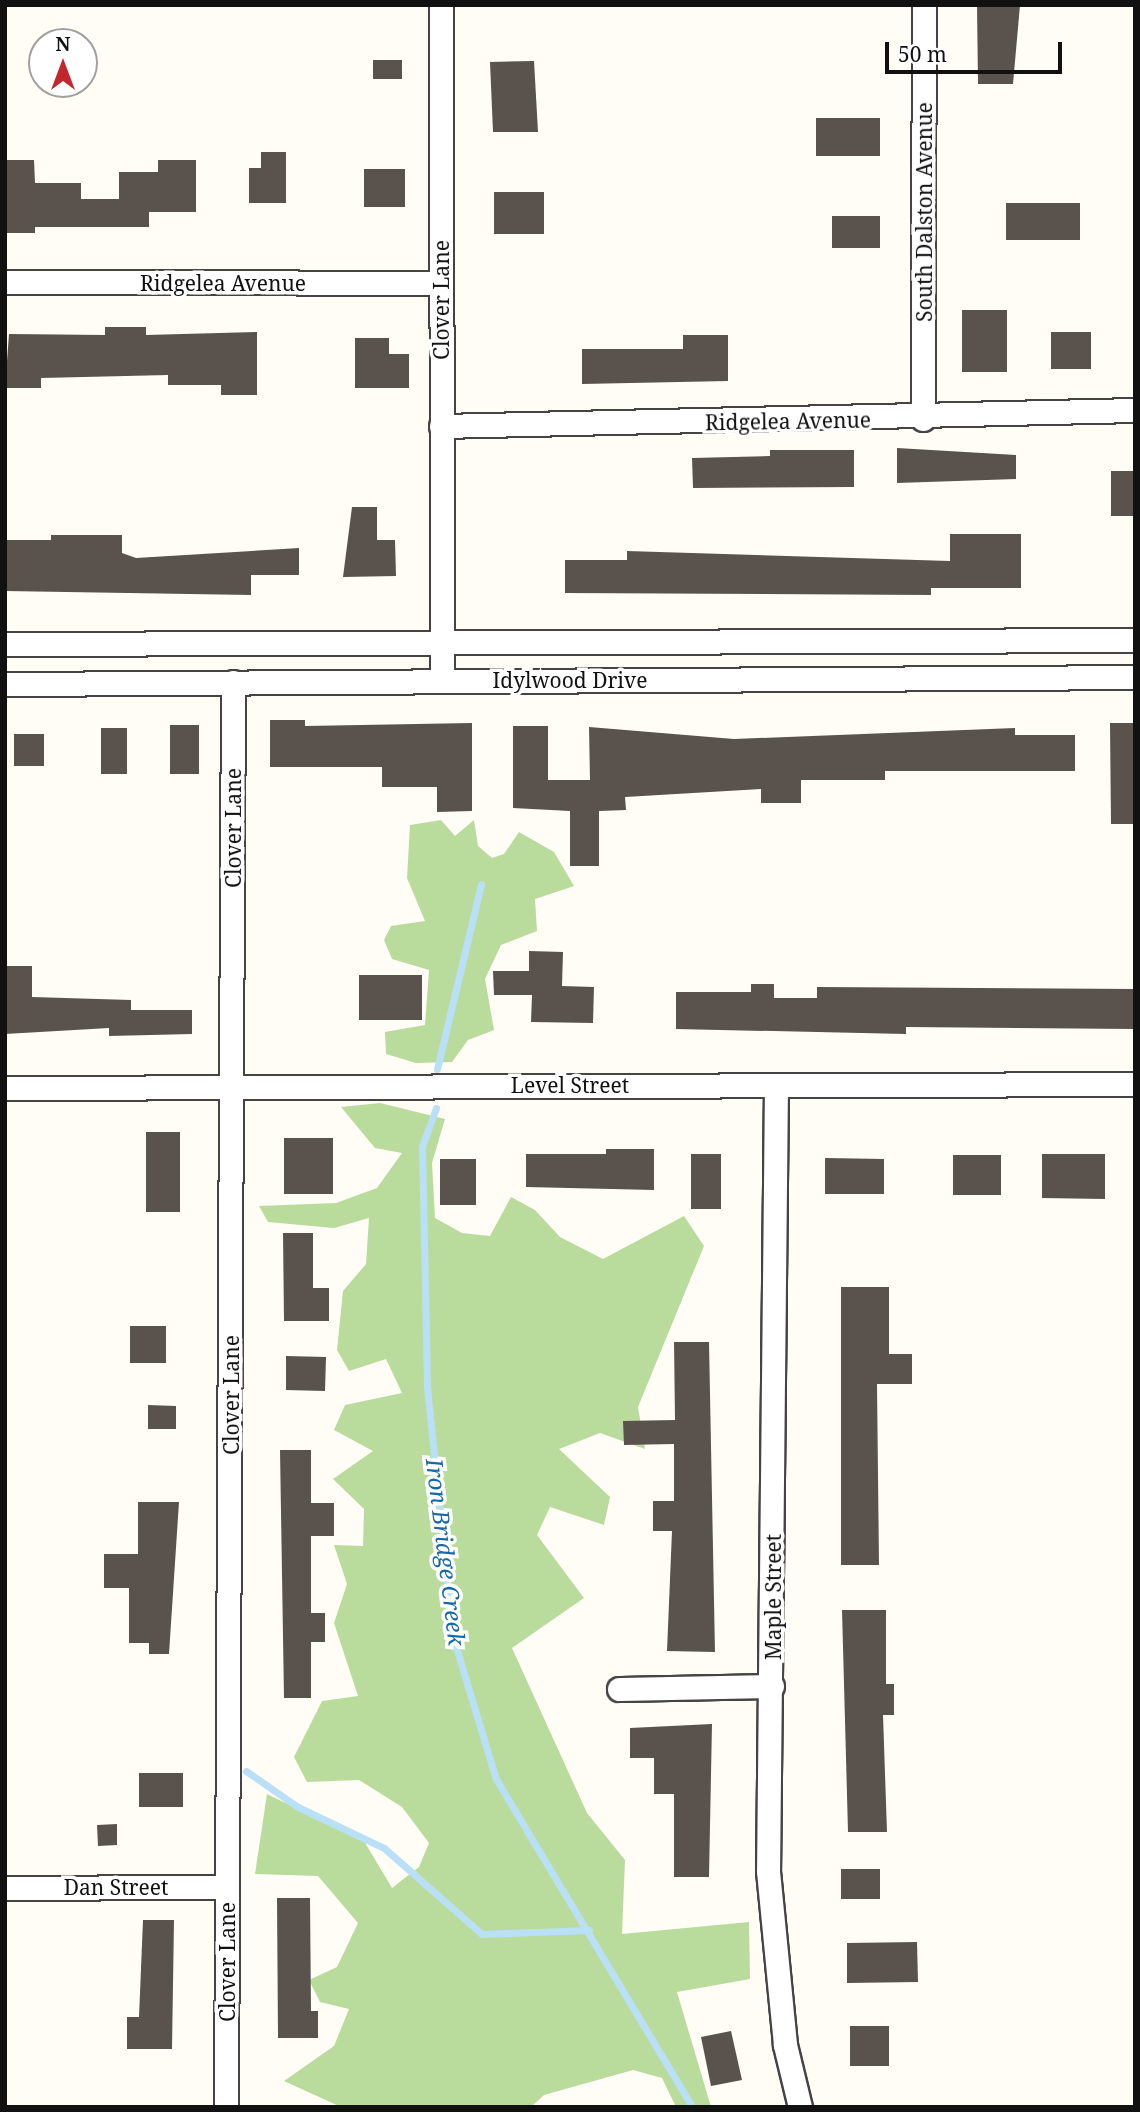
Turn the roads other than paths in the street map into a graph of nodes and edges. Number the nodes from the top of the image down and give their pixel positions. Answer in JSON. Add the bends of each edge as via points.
{"nodes":[{"id":1,"x":441,"y":5,"type":"edge"},
{"id":2,"x":924,"y":5,"type":"edge"},
{"id":3,"x":5,"y":282,"type":"edge"},
{"id":4,"x":440,"y":283,"type":"junction"},
{"id":5,"x":1135,"y":410,"type":"edge"},
{"id":6,"x":923,"y":419,"type":"junction"},
{"id":7,"x":441,"y":426,"type":"junction"},
{"id":8,"x":1135,"y":640,"type":"edge"},
{"id":9,"x":441,"y":641,"type":"junction"},
{"id":10,"x":5,"y":644,"type":"edge"},
{"id":11,"x":1135,"y":677,"type":"edge"},
{"id":12,"x":442,"y":679,"type":"junction"},
{"id":13,"x":233,"y":682,"type":"junction"},
{"id":14,"x":5,"y":684,"type":"edge"},
{"id":15,"x":1135,"y":1084,"type":"edge"},
{"id":16,"x":776,"y":1085,"type":"junction"},
{"id":17,"x":234,"y":1087,"type":"junction"},
{"id":18,"x":5,"y":1088,"type":"edge"},
{"id":19,"x":772,"y":1686,"type":"junction"},
{"id":20,"x":619,"y":1689,"type":"dead end"},
{"id":21,"x":227,"y":1887,"type":"junction"},
{"id":22,"x":5,"y":1888,"type":"edge"},
{"id":23,"x":226,"y":2107,"type":"edge"},
{"id":24,"x":800,"y":2107,"type":"edge"}],
"edges":[{"from":1,"to":4,"type":"street","name":"Clover Lane"},
{"from":2,"to":6,"type":"street","name":"South Dalston Avenue"},
{"from":3,"to":4,"type":"street","name":"Ridgelea Avenue"},
{"from":4,"to":7,"type":"street","name":"Clover Lane"},
{"from":5,"to":6,"type":"street","name":"Ridgelea Avenue"},
{"from":6,"to":7,"type":"street","name":"Ridgelea Avenue"},
{"from":7,"to":9,"type":"street","name":"Clover Lane"},
{"from":8,"to":9,"type":"street","name":"Idylwood Drive"},
{"from":9,"to":10,"type":"street","name":"Idylwood Drive"},
{"from":9,"to":12,"type":"street","name":"Clover Lane"},
{"from":11,"to":12,"type":"street","name":"Idylwood Drive"},
{"from":12,"to":13,"type":"street","name":"Idylwood Drive"},
{"from":13,"to":14,"type":"street","name":"Idylwood Drive"},
{"from":13,"to":17,"type":"street","name":"Clover Lane"},
{"from":15,"to":16,"type":"street","name":"Level Street"},
{"from":16,"to":17,"type":"street","name":"Level Street"},
{"from":16,"to":19,"type":"street","name":"Maple Street"},
{"from":17,"to":18,"type":"street","name":"Level Street"},
{"from":17,"to":21,"type":"street","name":"Clover Lane"},
{"from":19,"to":20,"type":"street"},
{"from":19,"to":24,"type":"street","name":"Maple Street","via":[[768,1871],[785,2045]]},
{"from":21,"to":22,"type":"street","name":"Dan Street"},
{"from":21,"to":23,"type":"street","name":"Clover Lane"}]}
